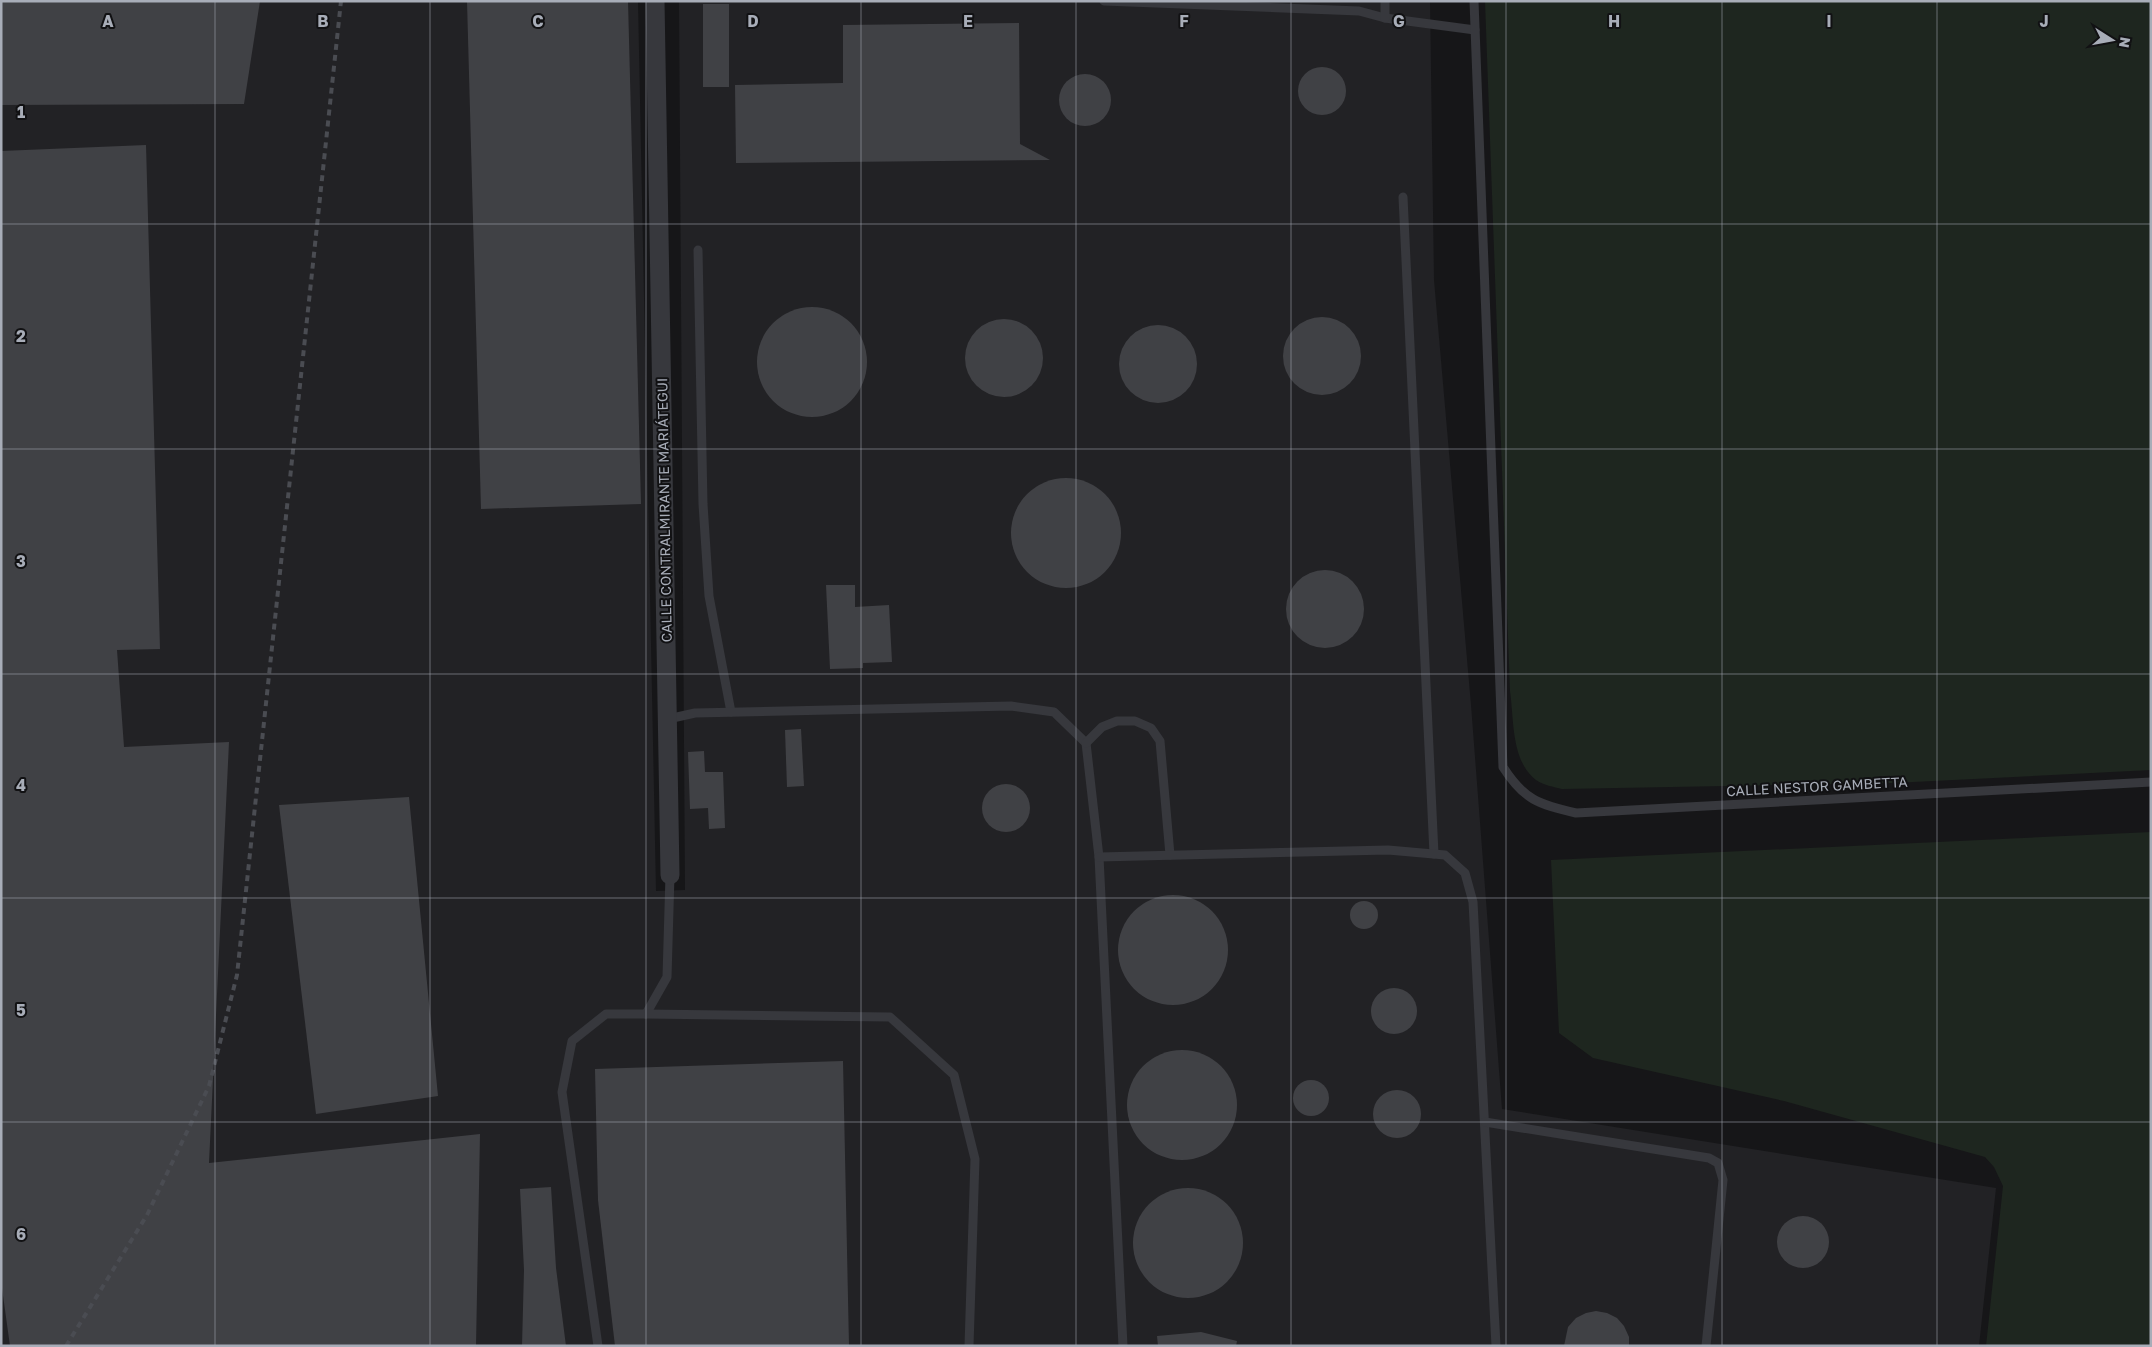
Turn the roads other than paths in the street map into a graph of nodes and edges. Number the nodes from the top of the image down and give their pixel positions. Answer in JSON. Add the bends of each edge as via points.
{"nodes":[{"id":1,"x":655,"y":1,"type":"edge"},
{"id":2,"x":1104,"y":1,"type":"edge"},
{"id":3,"x":1385,"y":1,"type":"edge"},
{"id":4,"x":1474,"y":1,"type":"edge"},
{"id":5,"x":1385,"y":18,"type":"junction"},
{"id":6,"x":1475,"y":30,"type":"junction"},
{"id":7,"x":1402,"y":197,"type":"dead end"},
{"id":8,"x":698,"y":250,"type":"dead end"},
{"id":9,"x":731,"y":712,"type":"junction"},
{"id":10,"x":668,"y":718,"type":"junction"},
{"id":11,"x":1086,"y":743,"type":"junction"},
{"id":12,"x":2151,"y":782,"type":"edge"},
{"id":13,"x":1434,"y":854,"type":"junction"},
{"id":14,"x":1170,"y":855,"type":"junction"},
{"id":15,"x":1099,"y":857,"type":"junction"},
{"id":16,"x":670,"y":875,"type":"joint"},
{"id":17,"x":646,"y":1014,"type":"junction"},
{"id":18,"x":1485,"y":1122,"type":"junction"},
{"id":19,"x":598,"y":1346,"type":"edge"},
{"id":20,"x":969,"y":1346,"type":"edge"},
{"id":21,"x":1122,"y":1346,"type":"edge"},
{"id":22,"x":1496,"y":1346,"type":"edge"},
{"id":23,"x":1706,"y":1346,"type":"edge"}],
"edges":[{"from":1,"to":10,"type":"street","name":"CALLE CONTRALMIRANTE MARIÁTEGUI"},
{"from":2,"to":5,"type":"lane","via":[[1359,11]]},
{"from":3,"to":5,"type":"lane"},
{"from":4,"to":6,"type":"lane"},
{"from":5,"to":6,"type":"lane"},
{"from":6,"to":12,"type":"lane","name":"CALLE NESTOR GAMBETTA","via":[[1503,767],[1510,778],[1531,800],[1576,812]]},
{"from":7,"to":13,"type":"lane"},
{"from":8,"to":9,"type":"lane","via":[[702,504],[709,596]]},
{"from":9,"to":10,"type":"lane"},
{"from":9,"to":11,"type":"lane","via":[[1010,706],[1054,712]]},
{"from":10,"to":16,"type":"street","name":"CALLE CONTRALMIRANTE MARIÁTEGUI"},
{"from":11,"to":14,"type":"lane","via":[[1102,727],[1116,721],[1135,721],[1151,728],[1160,741]]},
{"from":11,"to":15,"type":"lane"},
{"from":13,"to":14,"type":"lane","via":[[1388,850]]},
{"from":13,"to":18,"type":"lane","via":[[1446,855],[1465,872],[1473,902]]},
{"from":14,"to":15,"type":"lane"},
{"from":15,"to":21,"type":"lane"},
{"from":16,"to":17,"type":"lane","name":"CALLE CONTRALMIRANTE MARIÁTEGUI","via":[[667,977]]},
{"from":17,"to":19,"type":"lane","via":[[606,1014],[572,1041],[562,1092]]},
{"from":17,"to":20,"type":"lane","via":[[890,1017],[954,1075],[975,1160]]},
{"from":18,"to":22,"type":"lane"},
{"from":18,"to":23,"type":"lane","via":[[1710,1158],[1718,1163],[1723,1180]]}]}
